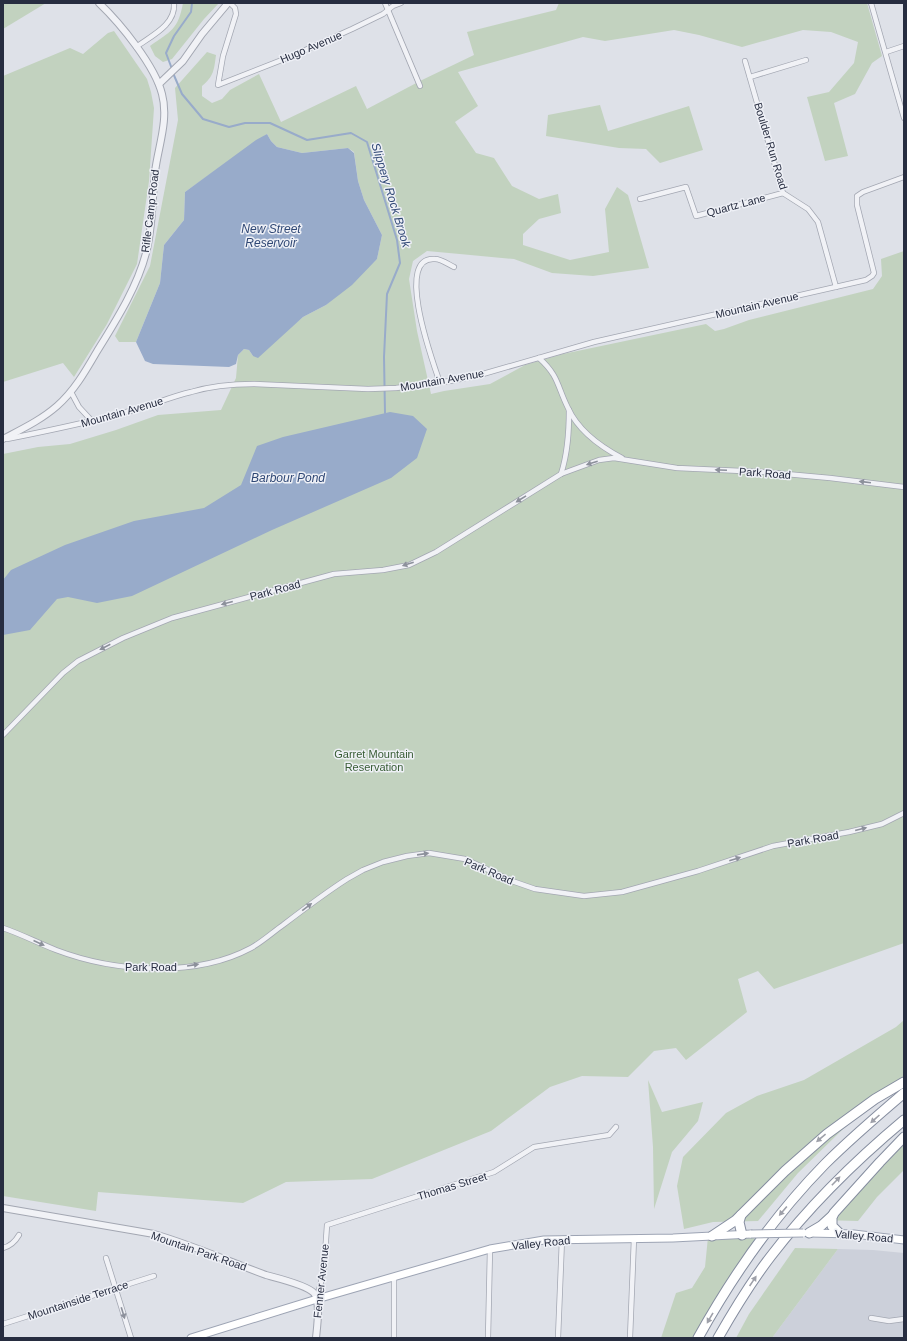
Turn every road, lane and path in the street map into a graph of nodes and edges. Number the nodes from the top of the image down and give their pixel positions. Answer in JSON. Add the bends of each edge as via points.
{"nodes":[{"id":1,"x":99,"y":3,"type":"edge"},
{"id":2,"x":174,"y":3,"type":"edge"},
{"id":3,"x":229,"y":3,"type":"edge"},
{"id":4,"x":385,"y":3,"type":"edge"},
{"id":5,"x":401,"y":3,"type":"edge"},
{"id":6,"x":871,"y":3,"type":"edge"},
{"id":7,"x":388,"y":10,"type":"junction"},
{"id":8,"x":904,"y":46,"type":"edge"},
{"id":9,"x":136,"y":47,"type":"junction"},
{"id":10,"x":886,"y":52,"type":"junction"},
{"id":11,"x":806,"y":60,"type":"dead end"},
{"id":12,"x":745,"y":61,"type":"dead end"},
{"id":13,"x":750,"y":77,"type":"junction"},
{"id":14,"x":159,"y":84,"type":"junction"},
{"id":15,"x":420,"y":86,"type":"dead end"},
{"id":16,"x":904,"y":118,"type":"edge"},
{"id":17,"x":904,"y":178,"type":"edge"},
{"id":18,"x":783,"y":193,"type":"junction"},
{"id":19,"x":640,"y":199,"type":"dead end"},
{"id":20,"x":454,"y":267,"type":"dead end"},
{"id":21,"x":836,"y":287,"type":"junction"},
{"id":22,"x":539,"y":358,"type":"junction"},
{"id":23,"x":440,"y":382,"type":"junction"},
{"id":24,"x":71,"y":392,"type":"junction"},
{"id":25,"x":569,"y":410,"type":"junction"},
{"id":26,"x":92,"y":421,"type":"junction"},
{"id":27,"x":3,"y":439,"type":"edge"},
{"id":28,"x":625,"y":460,"type":"junction"},
{"id":29,"x":561,"y":474,"type":"junction"},
{"id":30,"x":904,"y":487,"type":"edge"},
{"id":31,"x":3,"y":735,"type":"edge"},
{"id":32,"x":904,"y":813,"type":"edge"},
{"id":33,"x":3,"y":928,"type":"edge"},
{"id":34,"x":904,"y":1082,"type":"edge"},
{"id":35,"x":904,"y":1093,"type":"edge"},
{"id":36,"x":904,"y":1120,"type":"edge"},
{"id":37,"x":616,"y":1127,"type":"dead end"},
{"id":38,"x":904,"y":1137,"type":"edge"},
{"id":39,"x":3,"y":1208,"type":"edge"},
{"id":40,"x":834,"y":1213,"type":"junction"},
{"id":41,"x":741,"y":1215,"type":"junction"},
{"id":42,"x":327,"y":1225,"type":"joint"},
{"id":43,"x":806,"y":1233,"type":"junction"},
{"id":44,"x":839,"y":1233,"type":"junction"},
{"id":45,"x":747,"y":1234,"type":"junction"},
{"id":46,"x":19,"y":1235,"type":"dead end"},
{"id":47,"x":712,"y":1236,"type":"junction"},
{"id":48,"x":634,"y":1238,"type":"junction"},
{"id":49,"x":562,"y":1239,"type":"junction"},
{"id":50,"x":904,"y":1240,"type":"edge"},
{"id":51,"x":3,"y":1248,"type":"edge"},
{"id":52,"x":490,"y":1249,"type":"junction"},
{"id":53,"x":106,"y":1258,"type":"dead end"},
{"id":54,"x":154,"y":1276,"type":"dead end"},
{"id":55,"x":394,"y":1277,"type":"junction"},
{"id":56,"x":115,"y":1288,"type":"junction"},
{"id":57,"x":317,"y":1299,"type":"junction"},
{"id":58,"x":871,"y":1318,"type":"dead end"},
{"id":59,"x":904,"y":1319,"type":"edge"},
{"id":60,"x":3,"y":1324,"type":"edge"},
{"id":61,"x":207,"y":1336,"type":"edge"},
{"id":62,"x":131,"y":1338,"type":"edge"},
{"id":63,"x":191,"y":1338,"type":"edge"},
{"id":64,"x":316,"y":1338,"type":"edge"},
{"id":65,"x":394,"y":1338,"type":"edge"},
{"id":66,"x":488,"y":1338,"type":"edge"},
{"id":67,"x":558,"y":1338,"type":"edge"},
{"id":68,"x":630,"y":1338,"type":"edge"},
{"id":69,"x":698,"y":1338,"type":"edge"},
{"id":70,"x":718,"y":1338,"type":"edge"}],
"edges":[{"from":1,"to":9,"type":"street","name":"Rifle Camp Road"},
{"from":2,"to":9,"type":"street","via":[[174,14],[169,21]]},
{"from":3,"to":7,"type":"street","name":"Hugo Avenue","via":[[235,8],[236,14],[223,56],[218,85],[352,30]]},
{"from":3,"to":14,"type":"street","via":[[183,60]]},
{"from":4,"to":7,"type":"street"},
{"from":5,"to":7,"type":"street","name":"Hugo Avenue"},
{"from":6,"to":10,"type":"street"},
{"from":7,"to":15,"type":"street"},
{"from":8,"to":10,"type":"street"},
{"from":9,"to":14,"type":"street","name":"Rifle Camp Road"},
{"from":10,"to":16,"type":"street"},
{"from":11,"to":13,"type":"street"},
{"from":12,"to":13,"type":"street","name":"Boulder Run Road"},
{"from":13,"to":18,"type":"street","name":"Boulder Run Road"},
{"from":14,"to":24,"type":"street","name":"Rifle Camp Road","via":[[164,119],[144,262],[110,331]]},
{"from":17,"to":21,"type":"street","name":"Mountain Avenue","via":[[859,194],[857,204],[874,273],[866,280]]},
{"from":18,"to":19,"type":"street","name":"Quartz Lane","via":[[696,216],[686,187]]},
{"from":18,"to":21,"type":"street","name":"Boulder Run Road","via":[[808,209],[818,222]]},
{"from":20,"to":23,"type":"street","via":[[435,259],[426,260],[420,266],[416,280],[425,336]]},
{"from":21,"to":22,"type":"street","name":"Mountain Avenue","via":[[594,342]]},
{"from":22,"to":23,"type":"street","name":"Mountain Avenue","via":[[476,376]]},
{"from":22,"to":25,"type":"street","name":"Park Road","via":[[554,373]]},
{"from":23,"to":26,"type":"street","name":"Mountain Avenue","via":[[368,389],[240,384],[192,391]]},
{"from":24,"to":26,"type":"street","via":[[79,407]]},
{"from":24,"to":27,"type":"street","name":"Rifle Camp Road","via":[[43,417]]},
{"from":25,"to":28,"type":"street","name":"Park Road","via":[[580,426],[595,440]]},
{"from":25,"to":29,"type":"street","name":"Park Road","via":[[569,437]]},
{"from":26,"to":27,"type":"street","name":"Mountain Avenue"},
{"from":28,"to":29,"type":"street","name":"Park Road","one_way":true,"via":[[599,460]]},
{"from":30,"to":28,"type":"street","name":"Park Road","one_way":true,"via":[[764,472],[677,468]]},
{"from":29,"to":31,"type":"street","name":"Park Road","one_way":true,"via":[[436,552],[409,565],[334,574],[172,618],[123,638],[78,661],[63,673]]},
{"from":33,"to":32,"type":"street","name":"Park Road","one_way":true,"via":[[57,950],[93,961],[118,967],[166,969],[226,959],[252,948],[347,878],[383,862],[407,856],[429,853],[448,855],[465,859],[535,889],[584,896],[622,892],[773,846],[882,824]]},
{"from":34,"to":41,"type":"highway","one_way":true,"via":[[875,1099],[822,1138]]},
{"from":35,"to":69,"type":"highway","one_way":true,"via":[[825,1164],[781,1213],[742,1265]]},
{"from":70,"to":36,"type":"highway","one_way":true,"via":[[758,1274],[800,1220],[839,1178]]},
{"from":37,"to":42,"type":"street","name":"Thomas Street","via":[[609,1136],[534,1147],[494,1172]]},
{"from":38,"to":40,"type":"highway"},
{"from":39,"to":57,"type":"street","name":"Mountain Park Road","via":[[135,1230],[176,1240],[307,1288],[314,1292]]},
{"from":40,"to":43,"type":"highway","via":[[821,1226]]},
{"from":40,"to":44,"type":"highway","via":[[832,1226]]},
{"from":41,"to":45,"type":"highway","via":[[739,1222]]},
{"from":41,"to":47,"type":"highway"},
{"from":42,"to":57,"type":"street","name":"Fenner Avenue","via":[[324,1269]]},
{"from":43,"to":44,"type":"main road","name":"Valley Road"},
{"from":43,"to":45,"type":"main road","name":"Valley Road","bridge":true},
{"from":44,"to":50,"type":"main road","name":"Valley Road"},
{"from":45,"to":47,"type":"main road","name":"Valley Road"},
{"from":46,"to":51,"type":"street","via":[[15,1242]]},
{"from":47,"to":48,"type":"main road","name":"Valley Road"},
{"from":48,"to":49,"type":"main road","name":"Valley Road"},
{"from":48,"to":68,"type":"street"},
{"from":49,"to":52,"type":"main road","name":"Valley Road"},
{"from":49,"to":67,"type":"street"},
{"from":52,"to":55,"type":"main road","name":"Valley Road"},
{"from":52,"to":66,"type":"street"},
{"from":53,"to":56,"type":"street"},
{"from":54,"to":56,"type":"street","name":"Mountainside Terrace"},
{"from":55,"to":57,"type":"main road","name":"Valley Road"},
{"from":55,"to":65,"type":"street"},
{"from":56,"to":60,"type":"street","name":"Mountainside Terrace"},
{"from":56,"to":62,"type":"street","one_way":true},
{"from":57,"to":61,"type":"main road","name":"Valley Road"},
{"from":57,"to":64,"type":"street","name":"Fenner Avenue"},
{"from":58,"to":59,"type":"street","via":[[889,1321]]},
{"from":61,"to":63,"type":"main road","name":"Valley Road"}]}
